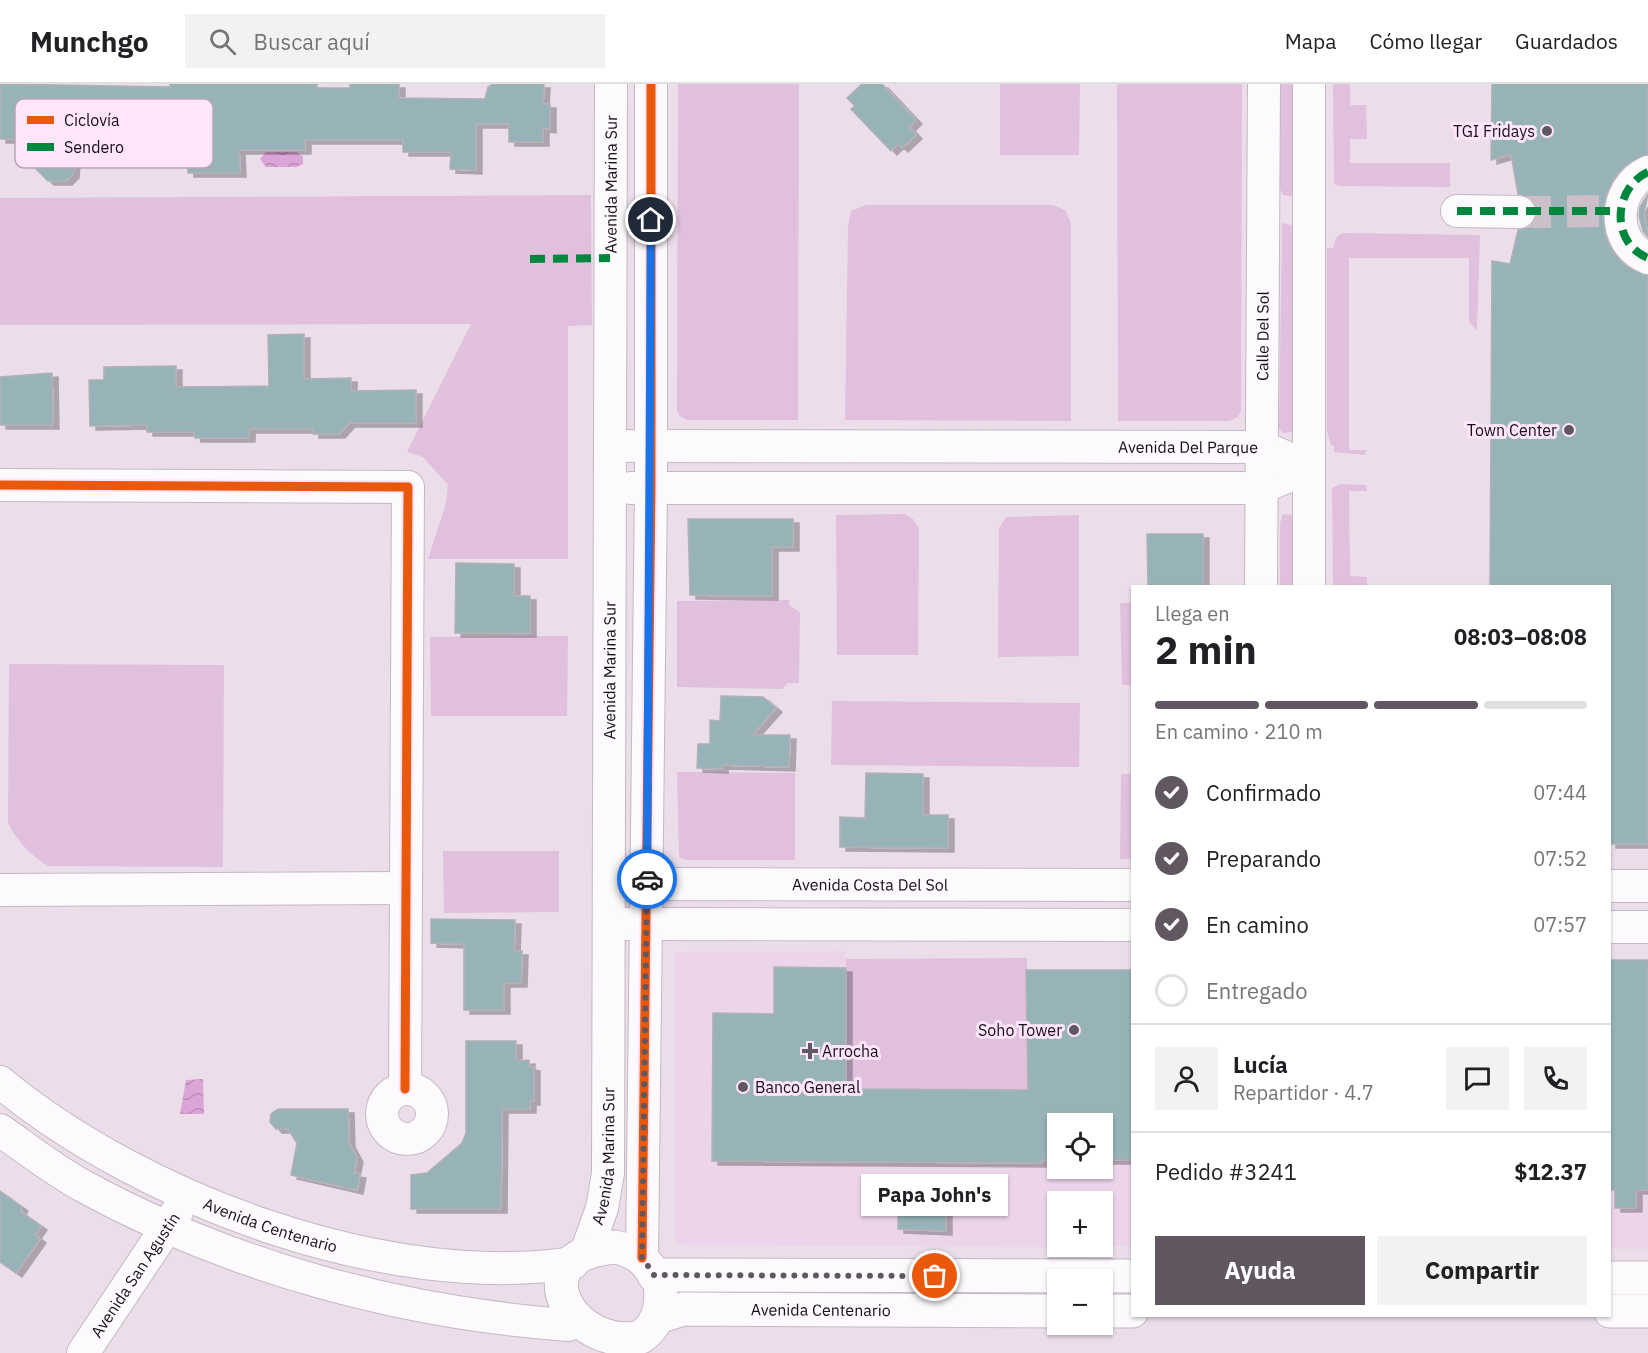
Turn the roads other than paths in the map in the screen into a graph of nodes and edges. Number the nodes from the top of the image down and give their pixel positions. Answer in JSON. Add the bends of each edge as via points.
{"nodes":[{"id":1,"x":610,"y":84,"type":"edge"},
{"id":2,"x":651,"y":84,"type":"edge"},
{"id":3,"x":1264,"y":84,"type":"edge"},
{"id":4,"x":1309,"y":84,"type":"edge"},
{"id":5,"x":1648,"y":172,"type":"edge"},
{"id":6,"x":1457,"y":211,"type":"dead end"},
{"id":7,"x":1520,"y":212,"type":"tunnel mouth"},
{"id":8,"x":1648,"y":258,"type":"edge"},
{"id":9,"x":610,"y":446,"type":"junction"},
{"id":10,"x":651,"y":446,"type":"junction"},
{"id":11,"x":1262,"y":447,"type":"junction"},
{"id":12,"x":1310,"y":467,"type":"junction"},
{"id":13,"x":0,"y":485,"type":"edge"},
{"id":14,"x":610,"y":488,"type":"junction"},
{"id":15,"x":651,"y":488,"type":"junction"},
{"id":16,"x":1261,"y":488,"type":"junction"},
{"id":17,"x":1261,"y":585,"type":"edge"},
{"id":18,"x":1309,"y":585,"type":"edge"},
{"id":19,"x":609,"y":884,"type":"junction"},
{"id":20,"x":647,"y":885,"type":"junction"},
{"id":21,"x":832,"y":885,"type":"junction"},
{"id":22,"x":1131,"y":885,"type":"edge"},
{"id":23,"x":1611,"y":886,"type":"edge"},
{"id":24,"x":1648,"y":886,"type":"edge"},
{"id":25,"x":406,"y":888,"type":"junction"},
{"id":26,"x":0,"y":890,"type":"edge"},
{"id":27,"x":609,"y":924,"type":"junction"},
{"id":28,"x":646,"y":924,"type":"junction"},
{"id":29,"x":833,"y":924,"type":"junction"},
{"id":30,"x":1131,"y":925,"type":"edge"},
{"id":31,"x":1611,"y":927,"type":"edge"},
{"id":32,"x":1648,"y":927,"type":"edge"},
{"id":33,"x":0,"y":1082,"type":"edge"},
{"id":34,"x":405,"y":1089,"type":"dead end"},
{"id":35,"x":0,"y":1130,"type":"edge"},
{"id":36,"x":187,"y":1196,"type":"junction"},
{"id":37,"x":167,"y":1228,"type":"junction"},
{"id":38,"x":580,"y":1258,"type":"junction"},
{"id":39,"x":648,"y":1266,"type":"junction"},
{"id":40,"x":935,"y":1276,"type":"junction"},
{"id":41,"x":1131,"y":1276,"type":"edge"},
{"id":42,"x":1611,"y":1278,"type":"edge"},
{"id":43,"x":1648,"y":1278,"type":"edge"},
{"id":44,"x":937,"y":1311,"type":"junction"},
{"id":45,"x":1047,"y":1311,"type":"edge"},
{"id":46,"x":1113,"y":1311,"type":"edge"},
{"id":47,"x":1131,"y":1311,"type":"edge"},
{"id":48,"x":1611,"y":1311,"type":"edge"},
{"id":49,"x":1648,"y":1311,"type":"edge"},
{"id":50,"x":650,"y":1334,"type":"edge"},
{"id":51,"x":576,"y":1339,"type":"edge"},
{"id":52,"x":83,"y":1353,"type":"edge"}],
"edges":[{"from":1,"to":9,"type":"street","name":"Avenida Marina Sur"},
{"from":2,"to":10,"type":"street"},
{"from":3,"to":11,"type":"street","name":"Calle Del Sol"},
{"from":4,"to":12,"type":"street"},
{"from":5,"to":8,"type":"street","via":[[1638,177],[1624,194],[1620,211],[1624,235]]},
{"from":6,"to":7,"type":"street"},
{"from":9,"to":10,"type":"street","name":"Avenida Del Parque"},
{"from":9,"to":14,"type":"street","name":"Avenida Marina Sur"},
{"from":10,"to":11,"type":"street","name":"Avenida Del Parque"},
{"from":10,"to":15,"type":"street"},
{"from":11,"to":12,"type":"street","name":"Avenida Del Parque"},
{"from":11,"to":16,"type":"street","name":"Calle Del Sol"},
{"from":12,"to":16,"type":"street"},
{"from":12,"to":18,"type":"street"},
{"from":13,"to":25,"type":"street","via":[[408,487]]},
{"from":14,"to":15,"type":"street"},
{"from":14,"to":19,"type":"street","name":"Avenida Marina Sur"},
{"from":15,"to":16,"type":"street"},
{"from":15,"to":20,"type":"street"},
{"from":16,"to":17,"type":"street","name":"Calle Del Sol"},
{"from":19,"to":20,"type":"street","name":"Avenida Costa Del Sol"},
{"from":19,"to":27,"type":"street","name":"Avenida Marina Sur"},
{"from":20,"to":21,"type":"street","name":"Avenida Costa Del Sol"},
{"from":20,"to":28,"type":"street"},
{"from":21,"to":22,"type":"street","name":"Avenida Costa Del Sol"},
{"from":21,"to":29,"type":"street"},
{"from":23,"to":24,"type":"street"},
{"from":25,"to":26,"type":"street"},
{"from":25,"to":34,"type":"street"},
{"from":27,"to":28,"type":"street"},
{"from":27,"to":38,"type":"street","name":"Avenida Marina Sur","via":[[608,1173],[602,1208]]},
{"from":28,"to":29,"type":"street"},
{"from":28,"to":39,"type":"street"},
{"from":29,"to":30,"type":"street"},
{"from":31,"to":32,"type":"street"},
{"from":33,"to":36,"type":"street","name":"Avenida Centenario","via":[[96,1149]]},
{"from":35,"to":37,"type":"street","via":[[81,1185]]},
{"from":36,"to":37,"type":"street","name":"Avenida San Agustín"},
{"from":36,"to":38,"type":"street","name":"Avenida Centenario","via":[[256,1222],[339,1246],[414,1261],[492,1270],[538,1268]]},
{"from":37,"to":51,"type":"street","via":[[266,1264],[404,1303]]},
{"from":37,"to":52,"type":"street","name":"Avenida San Agustín"},
{"from":38,"to":39,"type":"main road","via":[[615,1247]]},
{"from":38,"to":51,"type":"main road","via":[[564,1277],[560,1293],[562,1310]]},
{"from":39,"to":40,"type":"main road","name":"Avenida Centenario"},
{"from":39,"to":50,"type":"main road","via":[[659,1275],[662,1292]]},
{"from":40,"to":41,"type":"main road","name":"Avenida Centenario"},
{"from":40,"to":44,"type":"main road"},
{"from":42,"to":43,"type":"main road"},
{"from":44,"to":45,"type":"main road","name":"Avenida Centenario"},
{"from":44,"to":50,"type":"main road","name":"Avenida Centenario","via":[[683,1309]]},
{"from":46,"to":47,"type":"main road"},
{"from":48,"to":49,"type":"main road"},
{"from":50,"to":51,"type":"main road","via":[[615,1348]]}]}
